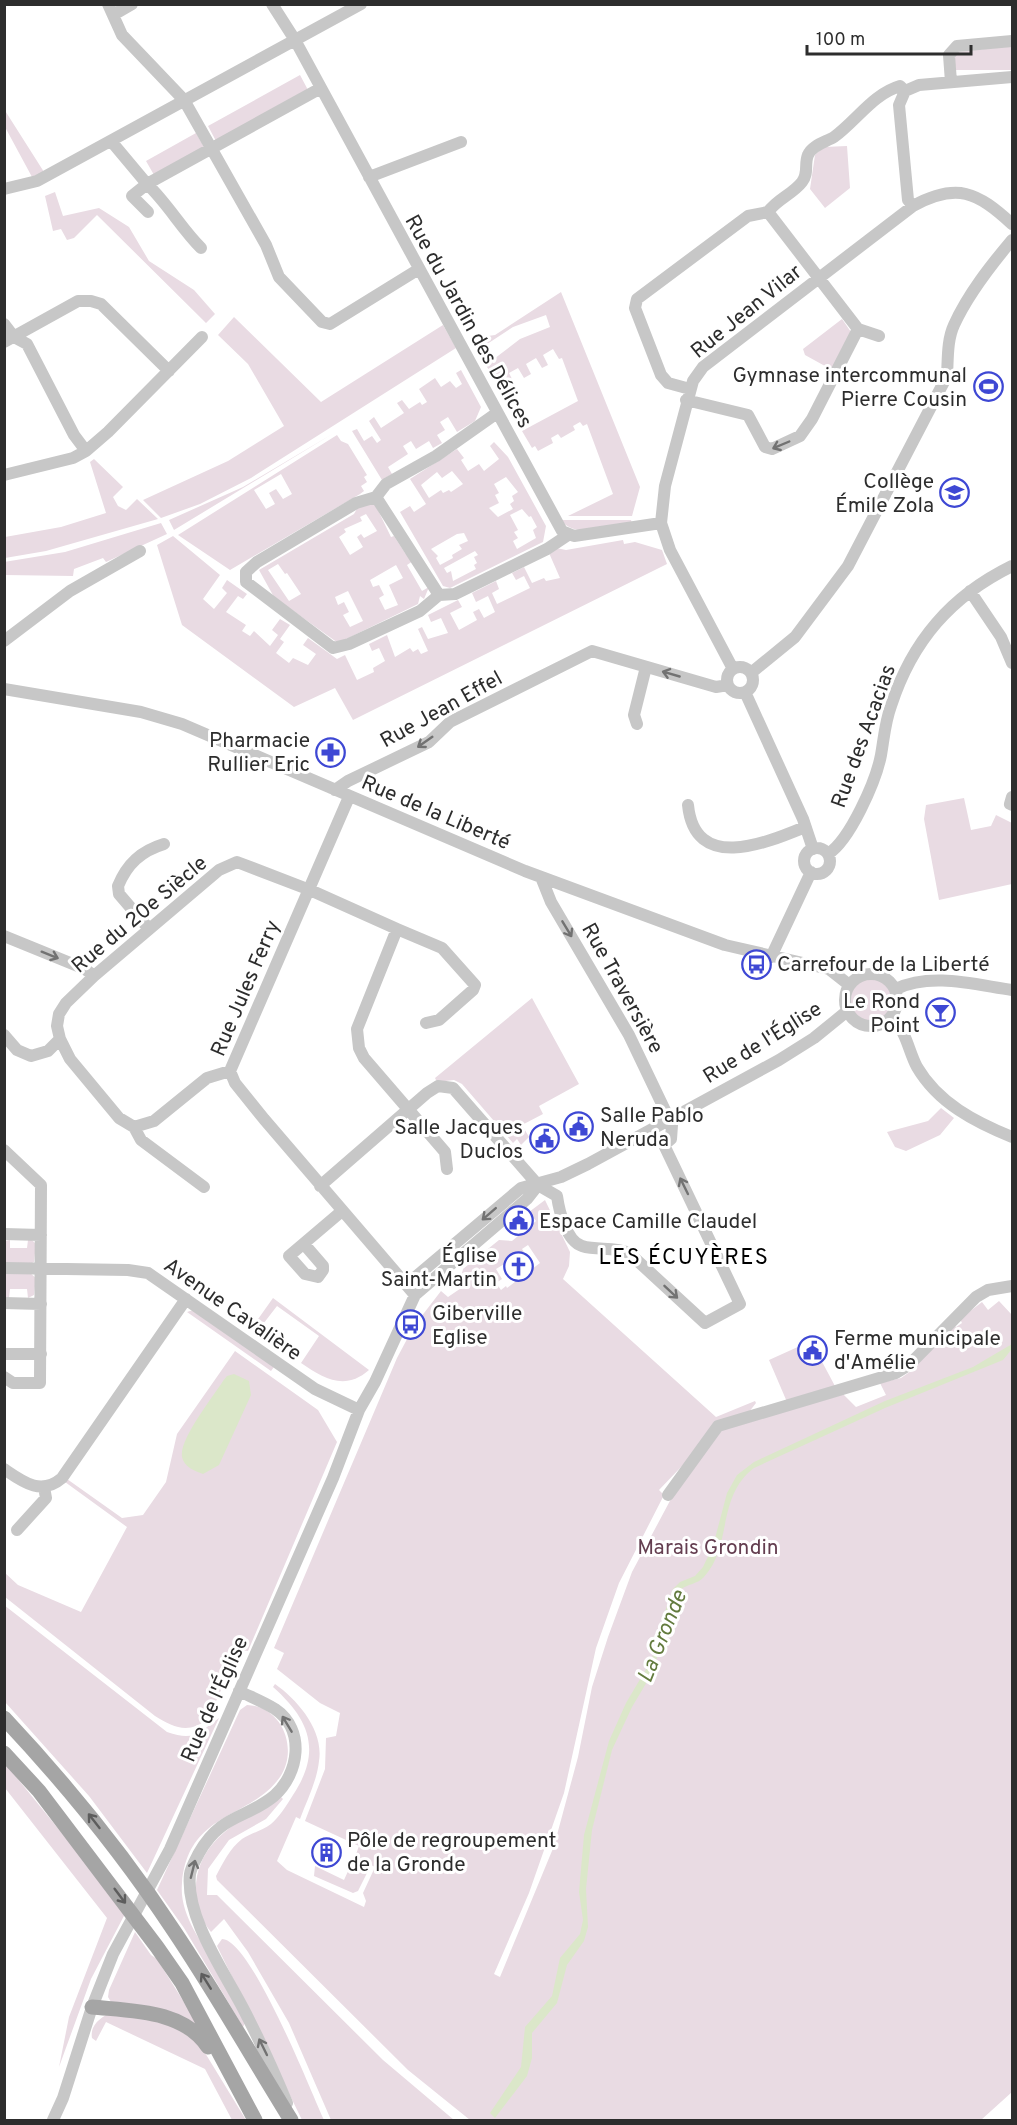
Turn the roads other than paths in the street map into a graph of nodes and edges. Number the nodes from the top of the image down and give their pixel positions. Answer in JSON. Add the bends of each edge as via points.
{"nodes":[{"id":1,"x":132,"y":4,"type":"edge"},
{"id":2,"x":272,"y":4,"type":"edge"},
{"id":3,"x":361,"y":4,"type":"edge"},
{"id":4,"x":111,"y":10,"type":"edge"},
{"id":5,"x":295,"y":40,"type":"junction"},
{"id":6,"x":1012,"y":41,"type":"edge"},
{"id":7,"x":1012,"y":77,"type":"edge"},
{"id":8,"x":951,"y":82,"type":"junction"},
{"id":9,"x":321,"y":88,"type":"junction"},
{"id":10,"x":905,"y":91,"type":"junction"},
{"id":11,"x":184,"y":100,"type":"junction"},
{"id":12,"x":111,"y":141,"type":"junction"},
{"id":13,"x":461,"y":142,"type":"dead end"},
{"id":14,"x":212,"y":148,"type":"junction"},
{"id":15,"x":369,"y":177,"type":"junction"},
{"id":16,"x":147,"y":184,"type":"junction"},
{"id":17,"x":4,"y":189,"type":"edge"},
{"id":18,"x":913,"y":206,"type":"junction"},
{"id":19,"x":148,"y":212,"type":"dead end"},
{"id":20,"x":768,"y":212,"type":"junction"},
{"id":21,"x":1012,"y":224,"type":"edge"},
{"id":22,"x":1012,"y":240,"type":"edge"},
{"id":23,"x":201,"y":248,"type":"dead end"},
{"id":24,"x":419,"y":269,"type":"junction"},
{"id":25,"x":816,"y":279,"type":"junction"},
{"id":26,"x":4,"y":324,"type":"edge"},
{"id":27,"x":858,"y":329,"type":"junction"},
{"id":28,"x":879,"y":336,"type":"dead end"},
{"id":29,"x":202,"y":337,"type":"dead end"},
{"id":30,"x":9,"y":340,"type":"edge"},
{"id":31,"x":169,"y":371,"type":"junction"},
{"id":32,"x":688,"y":395,"type":"junction"},
{"id":33,"x":497,"y":413,"type":"junction"},
{"id":34,"x":86,"y":451,"type":"junction"},
{"id":35,"x":4,"y":475,"type":"edge"},
{"id":36,"x":376,"y":497,"type":"junction"},
{"id":37,"x":661,"y":523,"type":"junction"},
{"id":38,"x":568,"y":535,"type":"junction"},
{"id":39,"x":140,"y":551,"type":"dead end"},
{"id":40,"x":1012,"y":566,"type":"edge"},
{"id":41,"x":970,"y":591,"type":"junction"},
{"id":42,"x":439,"y":596,"type":"junction"},
{"id":43,"x":4,"y":641,"type":"edge"},
{"id":44,"x":1012,"y":663,"type":"edge"},
{"id":45,"x":646,"y":667,"type":"junction"},
{"id":46,"x":734,"y":669,"type":"junction"},
{"id":47,"x":751,"y":673,"type":"junction"},
{"id":48,"x":728,"y":685,"type":"junction"},
{"id":49,"x":4,"y":689,"type":"edge"},
{"id":50,"x":745,"y":692,"type":"junction"},
{"id":51,"x":637,"y":724,"type":"dead end"},
{"id":52,"x":335,"y":790,"type":"junction"},
{"id":53,"x":349,"y":797,"type":"junction"},
{"id":54,"x":1012,"y":797,"type":"edge"},
{"id":55,"x":688,"y":805,"type":"dead end"},
{"id":56,"x":1012,"y":805,"type":"edge"},
{"id":57,"x":805,"y":827,"type":"junction"},
{"id":58,"x":164,"y":844,"type":"dead end"},
{"id":59,"x":813,"y":849,"type":"junction"},
{"id":60,"x":828,"y":854,"type":"junction"},
{"id":61,"x":811,"y":872,"type":"junction"},
{"id":62,"x":541,"y":876,"type":"junction"},
{"id":63,"x":310,"y":890,"type":"junction"},
{"id":64,"x":149,"y":929,"type":"junction"},
{"id":65,"x":397,"y":929,"type":"junction"},
{"id":66,"x":4,"y":936,"type":"edge"},
{"id":67,"x":771,"y":957,"type":"junction"},
{"id":68,"x":94,"y":976,"type":"junction"},
{"id":69,"x":848,"y":984,"type":"junction"},
{"id":70,"x":896,"y":989,"type":"junction"},
{"id":71,"x":1012,"y":990,"type":"edge"},
{"id":72,"x":846,"y":1012,"type":"junction"},
{"id":73,"x":892,"y":1018,"type":"junction"},
{"id":74,"x":426,"y":1023,"type":"dead end"},
{"id":75,"x":4,"y":1035,"type":"edge"},
{"id":76,"x":60,"y":1039,"type":"junction"},
{"id":77,"x":230,"y":1071,"type":"junction"},
{"id":78,"x":408,"y":1109,"type":"junction"},
{"id":79,"x":668,"y":1120,"type":"junction"},
{"id":80,"x":134,"y":1127,"type":"junction"},
{"id":81,"x":1012,"y":1137,"type":"edge"},
{"id":82,"x":4,"y":1150,"type":"edge"},
{"id":83,"x":447,"y":1169,"type":"dead end"},
{"id":84,"x":538,"y":1185,"type":"junction"},
{"id":85,"x":204,"y":1186,"type":"dead end"},
{"id":86,"x":320,"y":1186,"type":"junction"},
{"id":87,"x":342,"y":1211,"type":"junction"},
{"id":88,"x":4,"y":1234,"type":"edge"},
{"id":89,"x":41,"y":1235,"type":"junction"},
{"id":90,"x":304,"y":1244,"type":"dead end"},
{"id":91,"x":4,"y":1268,"type":"edge"},
{"id":92,"x":41,"y":1268,"type":"junction"},
{"id":93,"x":1012,"y":1286,"type":"edge"},
{"id":94,"x":411,"y":1290,"type":"junction"},
{"id":95,"x":186,"y":1299,"type":"junction"},
{"id":96,"x":4,"y":1303,"type":"edge"},
{"id":97,"x":41,"y":1304,"type":"junction"},
{"id":98,"x":4,"y":1354,"type":"edge"},
{"id":99,"x":41,"y":1354,"type":"junction"},
{"id":100,"x":4,"y":1377,"type":"edge"},
{"id":101,"x":359,"y":1410,"type":"junction"},
{"id":102,"x":4,"y":1469,"type":"edge"},
{"id":103,"x":44,"y":1487,"type":"junction"},
{"id":104,"x":668,"y":1495,"type":"dead end"},
{"id":105,"x":17,"y":1530,"type":"dead end"},
{"id":106,"x":239,"y":1691,"type":"junction"},
{"id":107,"x":4,"y":1718,"type":"edge"},
{"id":108,"x":4,"y":1753,"type":"edge"},
{"id":109,"x":92,"y":2007,"type":"junction"},
{"id":110,"x":255,"y":2119,"type":"edge"},
{"id":111,"x":53,"y":2121,"type":"edge"},
{"id":112,"x":292,"y":2121,"type":"edge"}],
"edges":[{"from":1,"to":4,"type":"street"},
{"from":2,"to":5,"type":"street","name":"Rue du Jardin des Délices"},
{"from":3,"to":5,"type":"street"},
{"from":4,"to":11,"type":"street","via":[[122,34]]},
{"from":5,"to":9,"type":"street","name":"Rue du Jardin des Délices"},
{"from":5,"to":11,"type":"street"},
{"from":6,"to":8,"type":"street","via":[[957,46],[949,56]]},
{"from":7,"to":8,"type":"street"},
{"from":8,"to":10,"type":"street","via":[[919,85]]},
{"from":9,"to":14,"type":"street"},
{"from":9,"to":15,"type":"street","name":"Rue du Jardin des Délices"},
{"from":10,"to":18,"type":"street","via":[[899,105],[908,200]]},
{"from":10,"to":20,"type":"street","via":[[900,86],[886,90],[834,137],[816,147],[808,155],[807,173],[801,183]]},
{"from":11,"to":12,"type":"street"},
{"from":11,"to":14,"type":"street"},
{"from":12,"to":16,"type":"street"},
{"from":12,"to":17,"type":"street","via":[[37,181]]},
{"from":13,"to":15,"type":"street"},
{"from":14,"to":16,"type":"street"},
{"from":14,"to":24,"type":"street","via":[[266,245],[279,277],[322,322],[330,324]]},
{"from":15,"to":24,"type":"street","name":"Rue du Jardin des Délices"},
{"from":16,"to":19,"type":"street","via":[[132,196]]},
{"from":16,"to":23,"type":"street"},
{"from":18,"to":21,"type":"street","name":"Rue Jean Vilar","via":[[934,195],[965,193],[989,202]]},
{"from":18,"to":25,"type":"street","name":"Rue Jean Vilar"},
{"from":20,"to":25,"type":"street"},
{"from":20,"to":32,"type":"street","via":[[748,216],[637,299],[634,308],[661,375]]},
{"from":22,"to":47,"type":"street","via":[[954,326],[947,376],[859,549],[795,637]]},
{"from":24,"to":33,"type":"street","name":"Rue du Jardin des Délices"},
{"from":25,"to":27,"type":"street"},
{"from":25,"to":32,"type":"street","name":"Rue Jean Vilar","via":[[703,367]]},
{"from":26,"to":30,"type":"street"},
{"from":27,"to":28,"type":"street"},
{"from":27,"to":32,"type":"street","one_way":true,"via":[[800,436],[772,449],[765,447],[748,415]]},
{"from":29,"to":31,"type":"street"},
{"from":30,"to":31,"type":"street","via":[[78,301],[91,301],[108,311]]},
{"from":30,"to":34,"type":"street","via":[[27,344]]},
{"from":31,"to":34,"type":"street"},
{"from":32,"to":37,"type":"street","name":"Rue Jean Vilar","via":[[665,486]]},
{"from":33,"to":36,"type":"street","via":[[436,456],[386,484]]},
{"from":33,"to":38,"type":"street","name":"Rue du Jardin des Délices"},
{"from":34,"to":35,"type":"street","via":[[73,458]]},
{"from":36,"to":42,"type":"street"},
{"from":36,"to":42,"type":"street","via":[[356,502],[257,562],[246,572],[246,582],[333,648],[420,611]]},
{"from":37,"to":38,"type":"street"},
{"from":37,"to":46,"type":"street","via":[[670,550]]},
{"from":38,"to":42,"type":"street","via":[[455,594]]},
{"from":39,"to":43,"type":"street","via":[[83,582]]},
{"from":40,"to":41,"type":"street","name":"Rue des Acacias"},
{"from":41,"to":44,"type":"street","via":[[1001,637]]},
{"from":41,"to":60,"type":"street","name":"Rue des Acacias","via":[[942,614],[926,634],[891,704],[869,788],[843,842]]},
{"from":48,"to":45,"type":"street","name":"Rue Jean Effel","one_way":true,"via":[[716,687]]},
{"from":45,"to":51,"type":"street","via":[[634,715]]},
{"from":45,"to":52,"type":"street","name":"Rue Jean Effel","one_way":true,"via":[[592,651],[450,722],[429,742]]},
{"from":46,"to":47,"type":"street"},
{"from":46,"to":48,"type":"street","via":[[728,676]]},
{"from":47,"to":50,"type":"street","via":[[752,684]]},
{"from":48,"to":50,"type":"street","via":[[737,693]]},
{"from":49,"to":52,"type":"street","name":"Rue de la Liberté","via":[[165,718]]},
{"from":50,"to":57,"type":"street"},
{"from":52,"to":53,"type":"street","name":"Rue de la Liberté"},
{"from":53,"to":62,"type":"street","name":"Rue de la Liberté"},
{"from":53,"to":63,"type":"street","name":"Rue Jules Ferry"},
{"from":54,"to":56,"type":"street"},
{"from":55,"to":57,"type":"street","via":[[689,817],[701,837],[728,848],[761,844]]},
{"from":57,"to":59,"type":"street"},
{"from":58,"to":64,"type":"street","via":[[143,852],[131,862],[118,886],[119,894]]},
{"from":59,"to":60,"type":"street","via":[[820,848]]},
{"from":59,"to":61,"type":"street","via":[[805,858]]},
{"from":60,"to":61,"type":"street","via":[[826,870],[819,874]]},
{"from":61,"to":67,"type":"street"},
{"from":62,"to":67,"type":"street","name":"Rue de la Liberté","via":[[724,945]]},
{"from":62,"to":79,"type":"street","name":"Rue Traversière","one_way":true,"via":[[551,902],[629,1035]]},
{"from":63,"to":64,"type":"street","name":"Rue du 20e Siècle","via":[[237,862],[219,870]]},
{"from":63,"to":65,"type":"street","name":"Rue du 20e Siècle"},
{"from":63,"to":77,"type":"street","name":"Rue Jules Ferry"},
{"from":64,"to":68,"type":"street","name":"Rue du 20e Siècle"},
{"from":65,"to":74,"type":"street","name":"Rue du 20e Siècle","via":[[442,948],[475,985],[439,1020]]},
{"from":65,"to":78,"type":"street","via":[[357,1029],[357,1041],[364,1058]]},
{"from":66,"to":68,"type":"street","one_way":true},
{"from":67,"to":69,"type":"street","name":"Rue de la Liberté","via":[[829,969]]},
{"from":68,"to":76,"type":"street","name":"Rue du 20e Siècle","via":[[59,1014]]},
{"from":69,"to":70,"type":"street","via":[[860,976],[875,974],[890,981]]},
{"from":69,"to":72,"type":"street","via":[[843,997]]},
{"from":70,"to":71,"type":"street","via":[[913,982],[936,981]]},
{"from":70,"to":73,"type":"street","via":[[898,1004]]},
{"from":72,"to":73,"type":"street","via":[[853,1020],[867,1024],[885,1023]]},
{"from":72,"to":79,"type":"street","name":"Rue de l'Église","via":[[779,1060]]},
{"from":73,"to":81,"type":"street","via":[[905,1035],[919,1070],[945,1101]]},
{"from":75,"to":76,"type":"street","via":[[17,1050],[31,1056],[48,1051]]},
{"from":76,"to":80,"type":"street","via":[[70,1059],[119,1118]]},
{"from":77,"to":80,"type":"street","via":[[207,1078],[154,1121]]},
{"from":77,"to":86,"type":"street","name":"Rue Jules Ferry","via":[[242,1092]]},
{"from":78,"to":83,"type":"street","via":[[445,1152]]},
{"from":78,"to":84,"type":"street","via":[[438,1086],[453,1088]]},
{"from":78,"to":86,"type":"street"},
{"from":79,"to":84,"type":"street","name":"Rue de l'Église","via":[[588,1164]]},
{"from":84,"to":79,"type":"street","one_way":true,"via":[[557,1196],[576,1242],[629,1253],[705,1323],[740,1304],[664,1145],[671,1139],[673,1129]]},
{"from":80,"to":85,"type":"street","via":[[141,1140]]},
{"from":82,"to":89,"type":"street","via":[[41,1185]]},
{"from":84,"to":94,"type":"street","name":"Rue de l'Église","via":[[520,1188],[508,1197]]},
{"from":86,"to":87,"type":"street","name":"Rue Jules Ferry"},
{"from":87,"to":90,"type":"street"},
{"from":87,"to":94,"type":"street","name":"Rue Jules Ferry"},
{"from":88,"to":89,"type":"street"},
{"from":89,"to":92,"type":"street"},
{"from":91,"to":92,"type":"street","name":"Avenue Cavalière"},
{"from":92,"to":95,"type":"street","name":"Avenue Cavalière","via":[[148,1273]]},
{"from":92,"to":97,"type":"street"},
{"from":93,"to":104,"type":"street","via":[[988,1290],[976,1297],[909,1365],[896,1373],[718,1426]]},
{"from":94,"to":101,"type":"street","name":"Rue de l'Église","via":[[375,1382]]},
{"from":95,"to":101,"type":"street","name":"Avenue Cavalière","via":[[315,1389]]},
{"from":95,"to":103,"type":"street","via":[[62,1478]]},
{"from":96,"to":97,"type":"street"},
{"from":97,"to":99,"type":"street"},
{"from":98,"to":99,"type":"street"},
{"from":99,"to":100,"type":"street","via":[[40,1383],[14,1383]]},
{"from":101,"to":106,"type":"street","name":"Rue de l'Église"},
{"from":102,"to":103,"type":"street","via":[[33,1487]]},
{"from":103,"to":105,"type":"street","via":[[45,1498]]},
{"from":106,"to":109,"type":"street","name":"Rue de l'Église","via":[[170,1849],[113,1954]]},
{"from":112,"to":106,"type":"street","one_way":true,"via":[[266,2053],[207,1940],[191,1891],[190,1872],[205,1843],[230,1820],[273,1797],[288,1779],[296,1756],[296,1744],[286,1719]]},
{"from":112,"to":107,"type":"main road","one_way":true,"via":[[209,1985],[124,1860]]},
{"from":108,"to":110,"type":"main road","one_way":true,"via":[[39,1791],[182,1983]]},
{"from":109,"to":110,"type":"main road","via":[[185,2023],[202,2037]]},
{"from":109,"to":111,"type":"street","name":"Rue de l'Église"}]}
